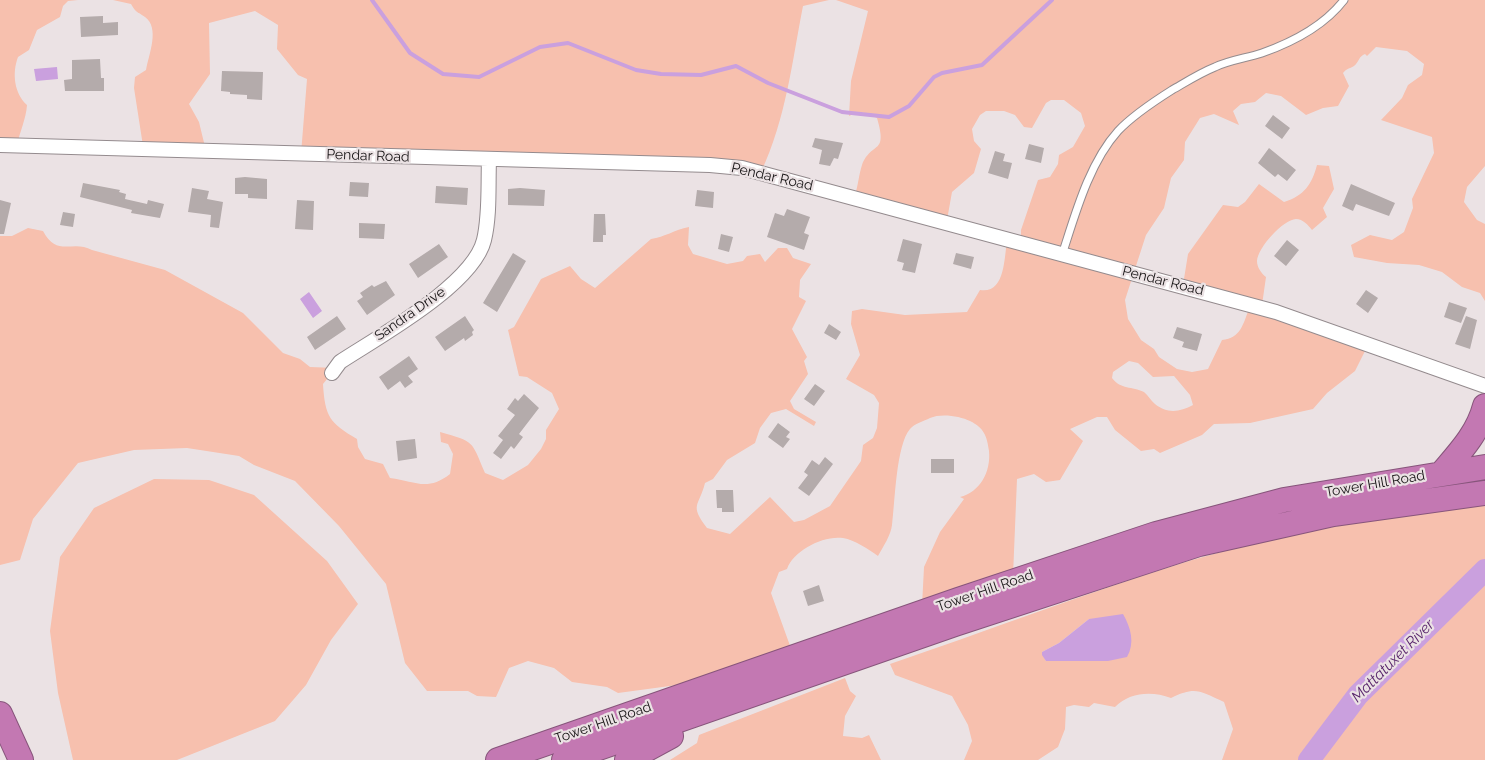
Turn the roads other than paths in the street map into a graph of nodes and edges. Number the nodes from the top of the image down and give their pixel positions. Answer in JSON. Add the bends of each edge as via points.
{"nodes":[{"id":1,"x":1344,"y":0,"type":"edge"},
{"id":2,"x":0,"y":145,"type":"edge"},
{"id":3,"x":489,"y":160,"type":"junction"},
{"id":4,"x":1062,"y":255,"type":"junction"},
{"id":5,"x":332,"y":373,"type":"dead end"},
{"id":6,"x":1485,"y":386,"type":"edge"},
{"id":7,"x":1485,"y":406,"type":"edge"},
{"id":8,"x":1485,"y":467,"type":"edge"},
{"id":9,"x":1442,"y":473,"type":"junction"},
{"id":10,"x":1485,"y":493,"type":"edge"},
{"id":11,"x":786,"y":683,"type":"junction"},
{"id":12,"x":0,"y":714,"type":"edge"},
{"id":13,"x":0,"y":749,"type":"edge"},
{"id":14,"x":4,"y":760,"type":"edge"},
{"id":15,"x":21,"y":760,"type":"edge"},
{"id":16,"x":498,"y":760,"type":"edge"},
{"id":17,"x":564,"y":760,"type":"edge"},
{"id":18,"x":627,"y":760,"type":"edge"}],
"edges":[{"from":1,"to":4,"type":"lane","via":[[1314,28],[1284,44],[1216,66],[1188,80],[1152,102],[1118,132],[1082,194]]},
{"from":2,"to":3,"type":"street","name":"Pendar Road"},
{"from":3,"to":4,"type":"street","name":"Pendar Road","via":[[742,168]]},
{"from":3,"to":5,"type":"street","name":"Sandra Drive","via":[[484,241],[475,260],[442,294],[340,362]]},
{"from":4,"to":6,"type":"street","name":"Pendar Road","via":[[1276,312]]},
{"from":7,"to":9,"type":"highway","via":[[1468,443]]},
{"from":8,"to":9,"type":"highway","name":"Tower Hill Road"},
{"from":9,"to":16,"type":"highway","name":"Tower Hill Road","via":[[1284,500],[1156,534]]},
{"from":10,"to":11,"type":"highway","name":"Tower Hill Road","via":[[1324,516],[1199,544],[1093,577]]},
{"from":11,"to":17,"type":"highway","name":"Tower Hill Road"},
{"from":11,"to":18,"type":"highway","via":[[664,739]]},
{"from":12,"to":15,"type":"highway"},
{"from":13,"to":14,"type":"highway"}]}
